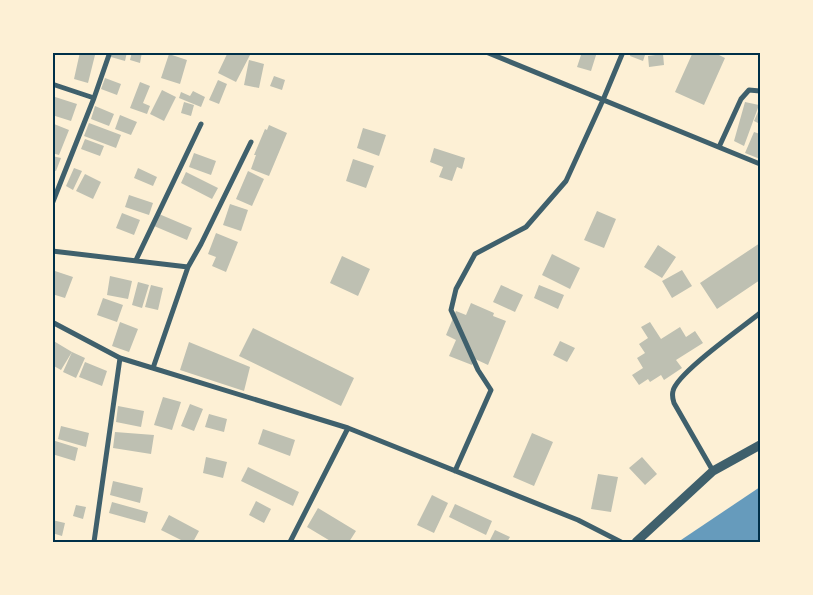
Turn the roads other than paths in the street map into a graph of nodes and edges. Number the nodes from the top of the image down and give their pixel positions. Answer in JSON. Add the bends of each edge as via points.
{"nodes":[{"id":1,"x":110,"y":52,"type":"edge"},
{"id":2,"x":486,"y":52,"type":"edge"},
{"id":3,"x":623,"y":52,"type":"edge"},
{"id":4,"x":52,"y":84,"type":"edge"},
{"id":5,"x":760,"y":91,"type":"edge"},
{"id":6,"x":94,"y":98,"type":"junction"},
{"id":7,"x":603,"y":100,"type":"junction"},
{"id":8,"x":201,"y":124,"type":"dead end"},
{"id":9,"x":251,"y":142,"type":"dead end"},
{"id":10,"x":719,"y":147,"type":"junction"},
{"id":11,"x":760,"y":164,"type":"edge"},
{"id":12,"x":52,"y":204,"type":"edge"},
{"id":13,"x":52,"y":251,"type":"edge"},
{"id":14,"x":136,"y":260,"type":"junction"},
{"id":15,"x":188,"y":266,"type":"junction"},
{"id":16,"x":760,"y":314,"type":"edge"},
{"id":17,"x":52,"y":322,"type":"edge"},
{"id":18,"x":120,"y":358,"type":"junction"},
{"id":19,"x":153,"y":368,"type":"junction"},
{"id":20,"x":348,"y":428,"type":"junction"},
{"id":21,"x":760,"y":445,"type":"edge"},
{"id":22,"x":456,"y":471,"type":"junction"},
{"id":23,"x":712,"y":471,"type":"junction"},
{"id":24,"x":94,"y":542,"type":"edge"},
{"id":25,"x":290,"y":542,"type":"edge"},
{"id":26,"x":621,"y":542,"type":"edge"},
{"id":27,"x":636,"y":542,"type":"edge"}],
"edges":[{"from":1,"to":6,"type":"street"},
{"from":2,"to":7,"type":"street"},
{"from":3,"to":7,"type":"street"},
{"from":4,"to":6,"type":"street"},
{"from":5,"to":10,"type":"street","via":[[748,90],[742,98]]},
{"from":6,"to":12,"type":"street"},
{"from":7,"to":10,"type":"street"},
{"from":7,"to":22,"type":"street","via":[[566,181],[526,227],[475,254],[456,290],[451,310],[478,370],[491,390]]},
{"from":8,"to":14,"type":"street"},
{"from":9,"to":15,"type":"street"},
{"from":10,"to":11,"type":"street"},
{"from":13,"to":14,"type":"street"},
{"from":14,"to":15,"type":"street"},
{"from":15,"to":19,"type":"street"},
{"from":16,"to":23,"type":"street","via":[[678,381],[673,392],[674,403]]},
{"from":17,"to":18,"type":"street"},
{"from":18,"to":19,"type":"street"},
{"from":18,"to":24,"type":"street"},
{"from":19,"to":20,"type":"street"},
{"from":20,"to":22,"type":"street"},
{"from":20,"to":25,"type":"street"},
{"from":21,"to":23,"type":"street"},
{"from":22,"to":26,"type":"street","via":[[578,520]]},
{"from":23,"to":27,"type":"street"}]}
